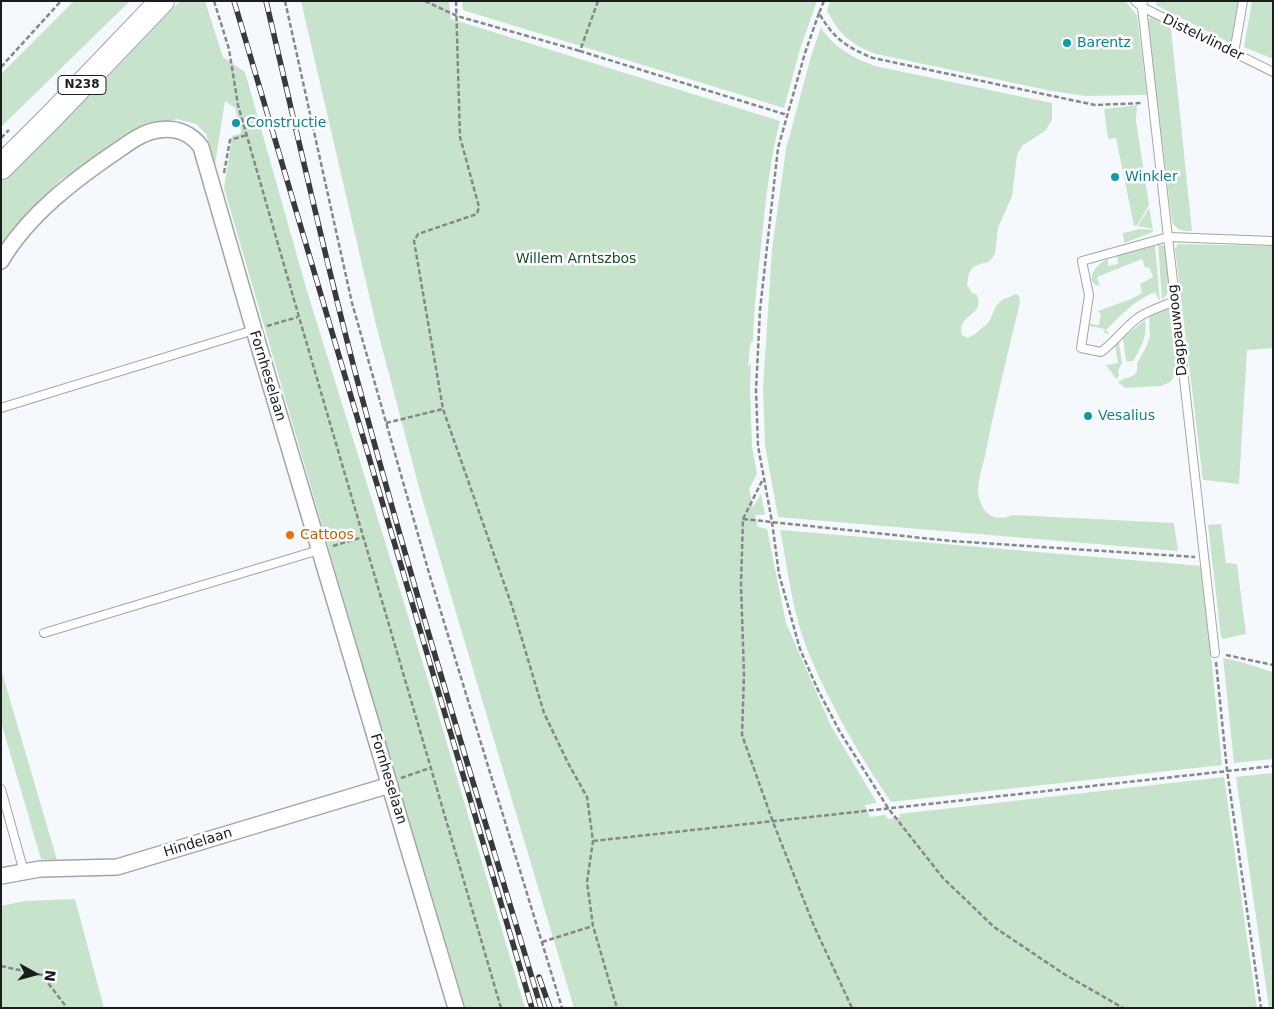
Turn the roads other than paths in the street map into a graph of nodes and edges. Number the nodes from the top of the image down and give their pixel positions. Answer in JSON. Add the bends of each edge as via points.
{"nodes":[{"id":1,"x":162,"y":1,"type":"edge"},
{"id":2,"x":1243,"y":1,"type":"edge"},
{"id":3,"x":1140,"y":3,"type":"edge"},
{"id":4,"x":1234,"y":53,"type":"junction"},
{"id":5,"x":1273,"y":72,"type":"edge"},
{"id":6,"x":1,"y":167,"type":"edge"},
{"id":7,"x":1168,"y":237,"type":"junction"},
{"id":8,"x":1273,"y":241,"type":"edge"},
{"id":9,"x":1,"y":261,"type":"edge"},
{"id":10,"x":1175,"y":301,"type":"junction"},
{"id":11,"x":254,"y":330,"type":"junction"},
{"id":12,"x":1,"y":408,"type":"edge"},
{"id":13,"x":319,"y":550,"type":"junction"},
{"id":14,"x":44,"y":633,"type":"dead end"},
{"id":15,"x":1215,"y":653,"type":"road end"},
{"id":16,"x":390,"y":785,"type":"junction"},
{"id":17,"x":1,"y":789,"type":"edge"},
{"id":18,"x":24,"y":872,"type":"junction"},
{"id":19,"x":1,"y":876,"type":"edge"},
{"id":20,"x":456,"y":1008,"type":"edge"}],
"edges":[{"from":1,"to":6,"type":"main road","number":"N238"},
{"from":2,"to":4,"type":"lane"},
{"from":3,"to":4,"type":"lane","name":"Distelvlinder"},
{"from":3,"to":7,"type":"lane","name":"Dagpauwoog"},
{"from":4,"to":5,"type":"lane","name":"Distelvlinder"},
{"from":7,"to":8,"type":"lane"},
{"from":7,"to":10,"type":"lane","name":"Dagpauwoog"},
{"from":7,"to":10,"type":"lane","via":[[1082,261],[1089,295],[1081,348],[1101,352],[1138,318]]},
{"from":9,"to":11,"type":"street","name":"Fornheselaan","via":[[22,231],[102,161],[134,139],[158,130],[184,132],[196,139],[201,147]]},
{"from":10,"to":15,"type":"lane","name":"Dagpauwoog"},
{"from":11,"to":12,"type":"lane"},
{"from":11,"to":13,"type":"street","name":"Fornheselaan"},
{"from":13,"to":14,"type":"lane"},
{"from":13,"to":16,"type":"street","name":"Fornheselaan"},
{"from":16,"to":18,"type":"street","name":"Hindelaan","via":[[117,867]]},
{"from":16,"to":20,"type":"street","name":"Fornheselaan"},
{"from":17,"to":18,"type":"lane"},
{"from":18,"to":19,"type":"street","name":"Hindelaan"}]}
